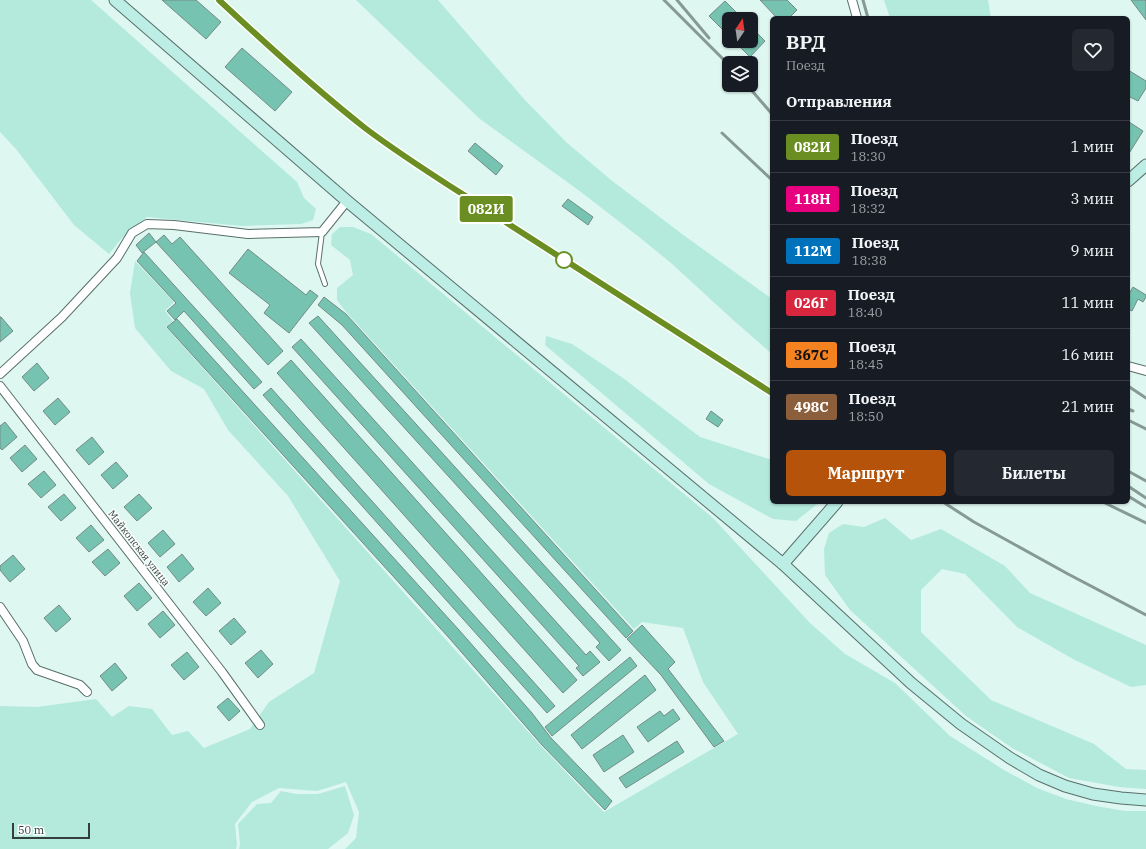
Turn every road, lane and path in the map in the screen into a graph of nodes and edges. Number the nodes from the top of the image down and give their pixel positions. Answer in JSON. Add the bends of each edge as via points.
{"nodes":[{"id":1,"x":114,"y":0,"type":"edge"},
{"id":2,"x":852,"y":0,"type":"edge"},
{"id":3,"x":856,"y":16,"type":"edge"},
{"id":4,"x":1146,"y":165,"type":"edge"},
{"id":5,"x":1130,"y":179,"type":"edge"},
{"id":6,"x":347,"y":201,"type":"junction"},
{"id":7,"x":322,"y":232,"type":"junction"},
{"id":8,"x":325,"y":284,"type":"dead end"},
{"id":9,"x":1130,"y":367,"type":"edge"},
{"id":10,"x":1146,"y":371,"type":"edge"},
{"id":11,"x":0,"y":374,"type":"edge"},
{"id":12,"x":0,"y":386,"type":"edge"},
{"id":13,"x":836,"y":504,"type":"edge"},
{"id":14,"x":783,"y":564,"type":"junction"},
{"id":15,"x":0,"y":607,"type":"edge"},
{"id":16,"x":87,"y":692,"type":"dead end"},
{"id":17,"x":260,"y":725,"type":"dead end"},
{"id":18,"x":1146,"y":800,"type":"edge"}],
"edges":[{"from":1,"to":6,"type":"street"},
{"from":2,"to":3,"type":"street"},
{"from":4,"to":5,"type":"street"},
{"from":6,"to":7,"type":"street"},
{"from":6,"to":14,"type":"street"},
{"from":7,"to":8,"type":"lane","via":[[318,264]]},
{"from":7,"to":11,"type":"street","via":[[248,234],[147,224],[132,233],[117,258],[62,317]]},
{"from":9,"to":10,"type":"street"},
{"from":12,"to":17,"type":"street","name":"Майкопская улица","via":[[222,672]]},
{"from":13,"to":14,"type":"street"},
{"from":14,"to":18,"type":"street","via":[[911,683],[961,724],[1010,758],[1064,786],[1093,794]]},
{"from":15,"to":16,"type":"street","via":[[23,641],[36,670],[80,685]]}]}
